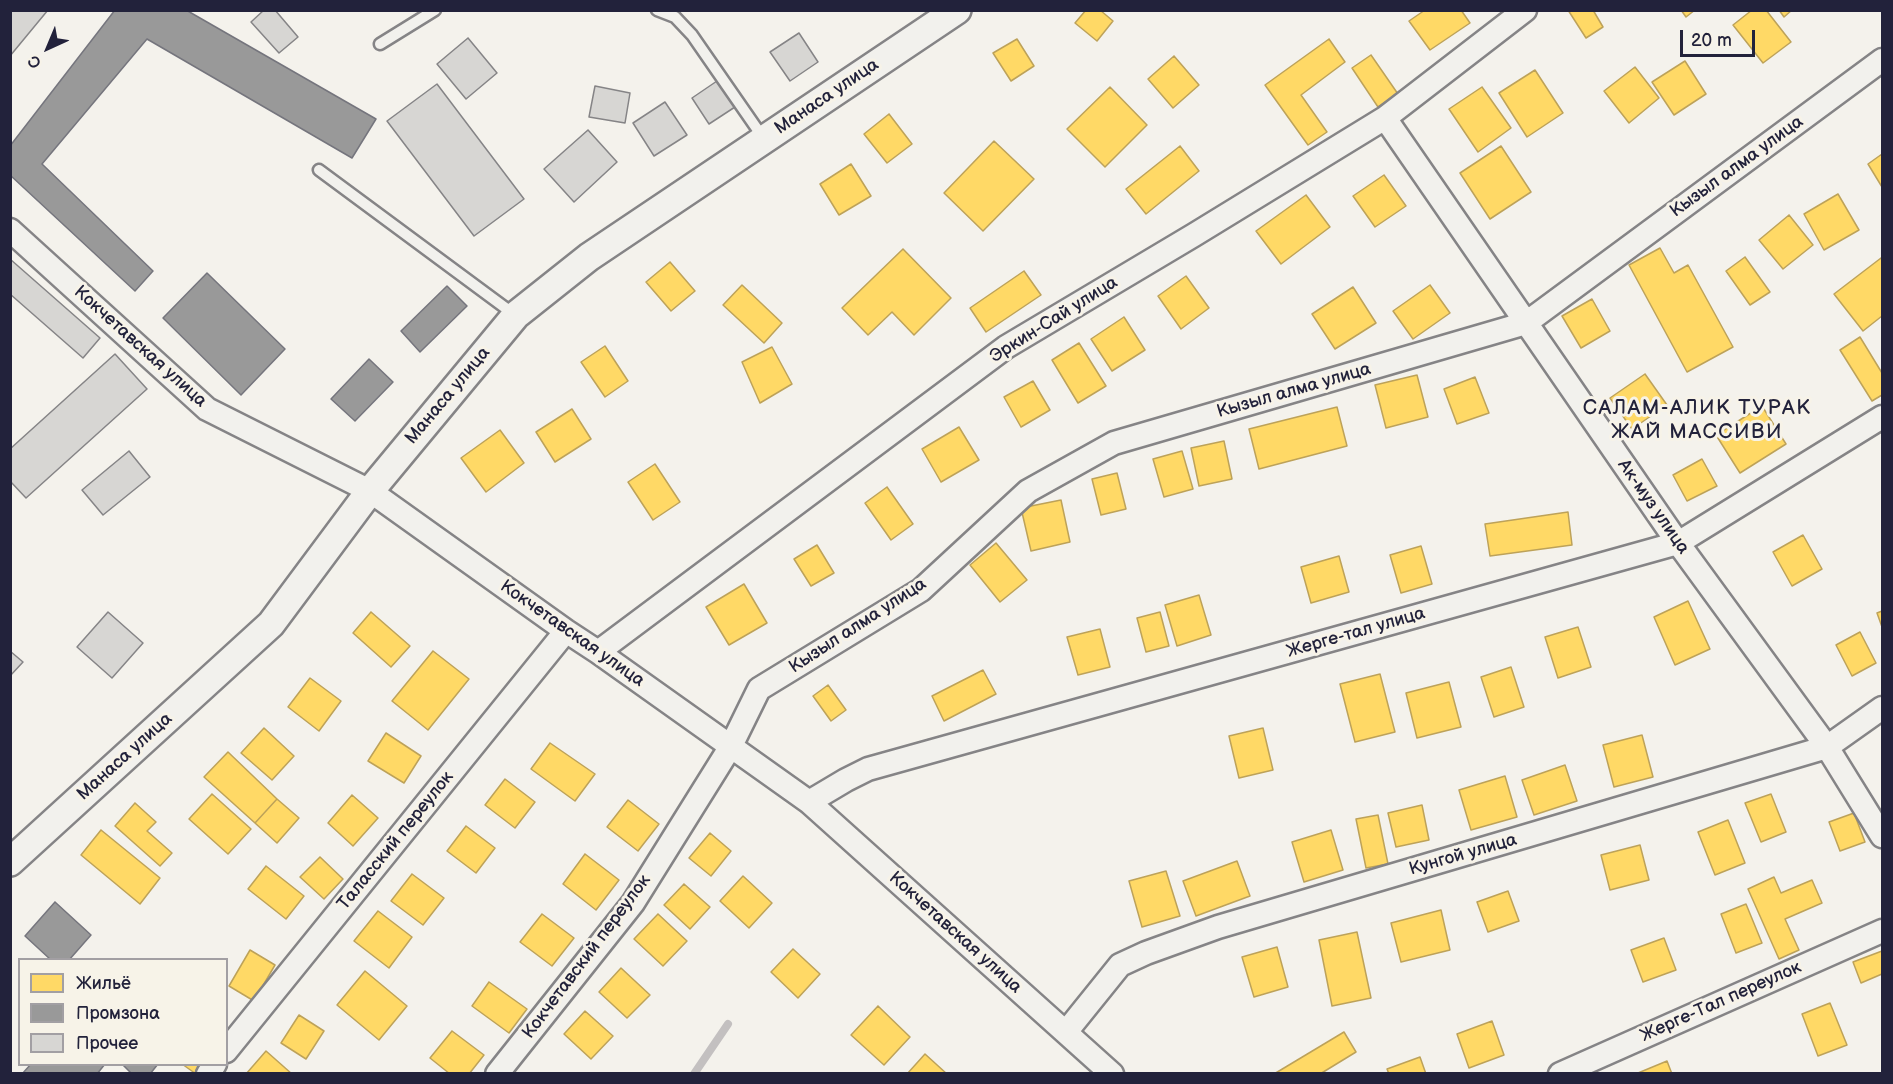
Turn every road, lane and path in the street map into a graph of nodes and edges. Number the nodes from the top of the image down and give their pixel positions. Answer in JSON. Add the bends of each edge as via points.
{"nodes":[{"id":1,"x":435,"y":10,"type":"edge"},
{"id":2,"x":657,"y":10,"type":"edge"},
{"id":3,"x":957,"y":10,"type":"edge"},
{"id":4,"x":1525,"y":10,"type":"edge"},
{"id":5,"x":380,"y":44,"type":"dead end"},
{"id":6,"x":1882,"y":60,"type":"edge"},
{"id":7,"x":1385,"y":118,"type":"junction"},
{"id":8,"x":765,"y":140,"type":"junction"},
{"id":9,"x":319,"y":170,"type":"dead end"},
{"id":10,"x":10,"y":230,"type":"edge"},
{"id":11,"x":516,"y":315,"type":"junction"},
{"id":12,"x":1526,"y":323,"type":"junction"},
{"id":13,"x":1882,"y":417,"type":"edge"},
{"id":14,"x":370,"y":491,"type":"junction"},
{"id":15,"x":1678,"y":543,"type":"junction"},
{"id":16,"x":566,"y":632,"type":"junction"},
{"id":17,"x":598,"y":652,"type":"junction"},
{"id":18,"x":1882,"y":708,"type":"edge"},
{"id":19,"x":731,"y":746,"type":"junction"},
{"id":20,"x":1827,"y":747,"type":"junction"},
{"id":21,"x":809,"y":802,"type":"junction"},
{"id":22,"x":1882,"y":836,"type":"edge"},
{"id":23,"x":10,"y":862,"type":"edge"},
{"id":24,"x":1882,"y":932,"type":"edge"},
{"id":25,"x":1066,"y":1032,"type":"junction"},
{"id":26,"x":228,"y":1049,"type":"edge"},
{"id":27,"x":497,"y":1074,"type":"edge"},
{"id":28,"x":1112,"y":1074,"type":"edge"},
{"id":29,"x":1560,"y":1074,"type":"edge"}],
"edges":[{"from":1,"to":5,"type":"lane"},
{"from":2,"to":8,"type":"lane","via":[[675,17],[692,35]]},
{"from":3,"to":8,"type":"street","name":"Манаса улица"},
{"from":4,"to":7,"type":"street","name":"Эркин-Сай улица"},
{"from":6,"to":12,"type":"street","name":"Кызыл алма улица"},
{"from":7,"to":12,"type":"street","name":"Ак-муз улица"},
{"from":7,"to":17,"type":"street","name":"Эркин-Сай улица","via":[[1006,347]]},
{"from":8,"to":11,"type":"street","name":"Манаса улица","via":[[589,257]]},
{"from":9,"to":11,"type":"lane"},
{"from":10,"to":14,"type":"street","name":"Кокчетавская улица","via":[[207,409]]},
{"from":11,"to":14,"type":"street","name":"Манаса улица"},
{"from":12,"to":15,"type":"street","name":"Ак-муз улица"},
{"from":12,"to":19,"type":"street","name":"Кызыл алма улица","via":[[1114,442],[1028,491],[921,590],[759,689]]},
{"from":13,"to":15,"type":"street","name":"Жерге-тал улица"},
{"from":14,"to":16,"type":"street","name":"Кокчетавская улица"},
{"from":14,"to":23,"type":"street","name":"Манаса улица","via":[[271,624]]},
{"from":15,"to":20,"type":"street","name":"Ак-муз улица"},
{"from":15,"to":21,"type":"street","name":"Жерге-тал улица","via":[[868,769]]},
{"from":16,"to":17,"type":"street","name":"Кокчетавская улица"},
{"from":16,"to":26,"type":"street","name":"Таласский переулок"},
{"from":17,"to":19,"type":"street","name":"Кокчетавская улица"},
{"from":18,"to":20,"type":"street","name":"Кунгой улица"},
{"from":19,"to":21,"type":"street","name":"Кокчетавская улица"},
{"from":19,"to":27,"type":"street","name":"Кокчетавский переулок","via":[[633,903]]},
{"from":20,"to":22,"type":"street","name":"Ак-муз улица"},
{"from":20,"to":25,"type":"street","name":"Кунгой улица","via":[[1218,927],[1146,953],[1120,965]]},
{"from":21,"to":25,"type":"street","name":"Кокчетавская улица"},
{"from":24,"to":29,"type":"street","name":"Жерге-Тал переулок"},
{"from":25,"to":28,"type":"street","name":"Кокчетавская улица"}]}
